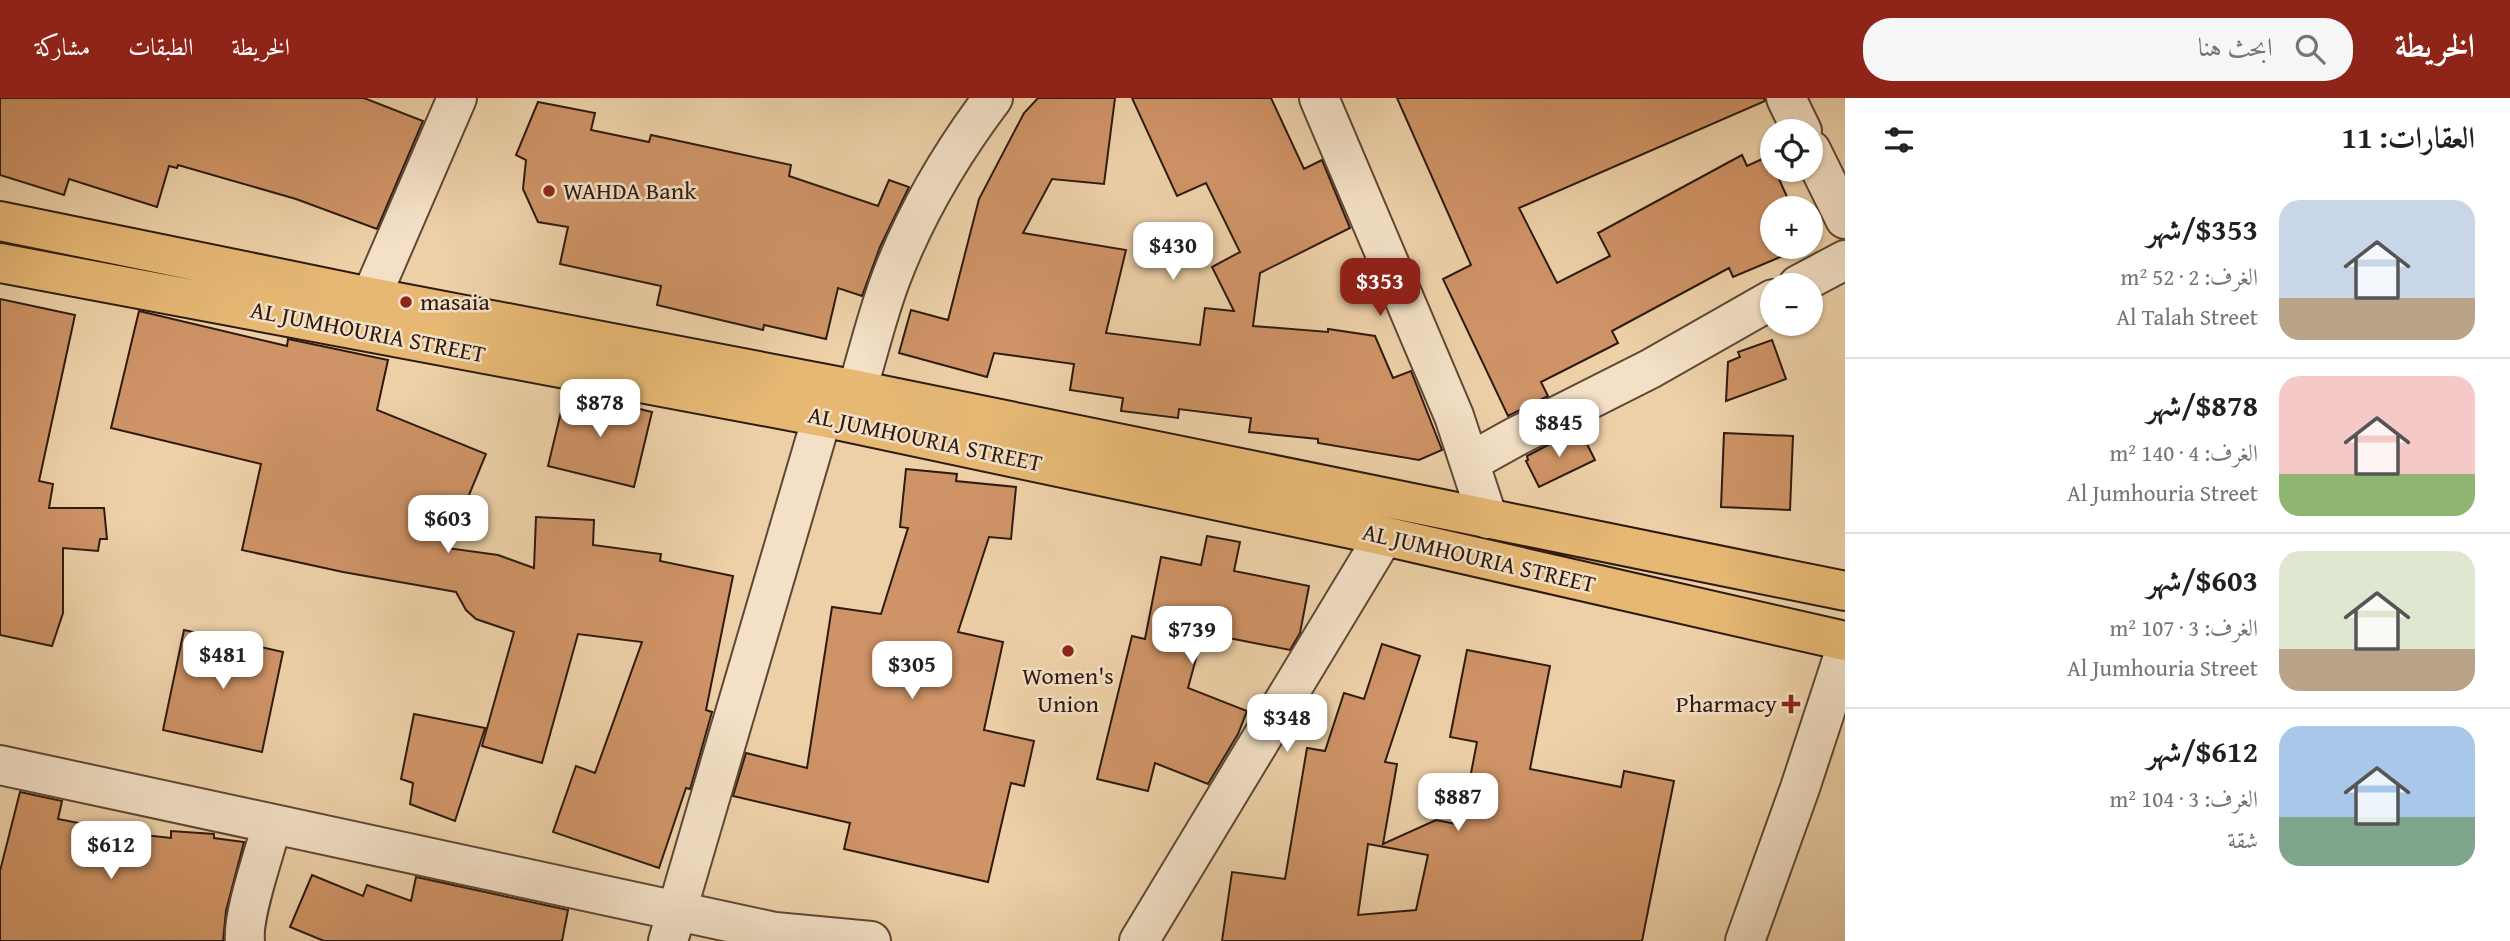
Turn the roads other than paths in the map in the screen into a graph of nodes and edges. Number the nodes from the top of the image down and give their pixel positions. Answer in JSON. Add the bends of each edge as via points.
{"nodes":[{"id":1,"x":457,"y":98,"type":"edge"},
{"id":2,"x":993,"y":98,"type":"edge"},
{"id":3,"x":1319,"y":98,"type":"edge"},
{"id":4,"x":1786,"y":98,"type":"edge"},
{"id":5,"x":1796,"y":119,"type":"edge"},
{"id":6,"x":1823,"y":174,"type":"edge"},
{"id":7,"x":1845,"y":219,"type":"edge"},
{"id":8,"x":0,"y":221,"type":"edge"},
{"id":9,"x":1845,"y":260,"type":"edge"},
{"id":10,"x":0,"y":263,"type":"edge"},
{"id":11,"x":1821,"y":273,"type":"edge"},
{"id":12,"x":371,"y":297,"type":"junction"},
{"id":13,"x":1760,"y":306,"type":"edge"},
{"id":14,"x":857,"y":390,"type":"junction"},
{"id":15,"x":822,"y":417,"type":"junction"},
{"id":16,"x":1470,"y":462,"type":"junction"},
{"id":17,"x":1488,"y":519,"type":"junction"},
{"id":18,"x":1384,"y":536,"type":"junction"},
{"id":19,"x":1845,"y":591,"type":"edge"},
{"id":20,"x":1845,"y":641,"type":"edge"},
{"id":21,"x":1845,"y":651,"type":"edge"},
{"id":22,"x":0,"y":765,"type":"edge"},
{"id":23,"x":272,"y":824,"type":"junction"},
{"id":24,"x":672,"y":926,"type":"edge"},
{"id":25,"x":245,"y":941,"type":"edge"},
{"id":26,"x":871,"y":941,"type":"edge"},
{"id":27,"x":1139,"y":941,"type":"edge"},
{"id":28,"x":1745,"y":941,"type":"edge"}],
"edges":[{"from":1,"to":12,"type":"street"},
{"from":2,"to":14,"type":"street","via":[[934,183],[910,232],[889,282]]},
{"from":3,"to":16,"type":"street"},
{"from":4,"to":5,"type":"street"},
{"from":6,"to":7,"type":"street"},
{"from":8,"to":12,"type":"main road","name":"AL JUMHOURIA STREET"},
{"from":9,"to":11,"type":"street"},
{"from":10,"to":15,"type":"main road","name":"AL JUMHOURIA STREET"},
{"from":12,"to":14,"type":"main road","name":"AL JUMHOURIA STREET"},
{"from":13,"to":16,"type":"street"},
{"from":14,"to":17,"type":"main road","name":"AL JUMHOURIA STREET"},
{"from":15,"to":18,"type":"main road","name":"AL JUMHOURIA STREET"},
{"from":15,"to":24,"type":"street"},
{"from":16,"to":17,"type":"street"},
{"from":17,"to":19,"type":"main road","name":"AL JUMHOURIA STREET"},
{"from":18,"to":20,"type":"main road","name":"AL JUMHOURIA STREET"},
{"from":18,"to":27,"type":"street"},
{"from":21,"to":28,"type":"street"},
{"from":22,"to":23,"type":"street"},
{"from":23,"to":24,"type":"street"},
{"from":23,"to":25,"type":"street"},
{"from":24,"to":26,"type":"street"}]}
